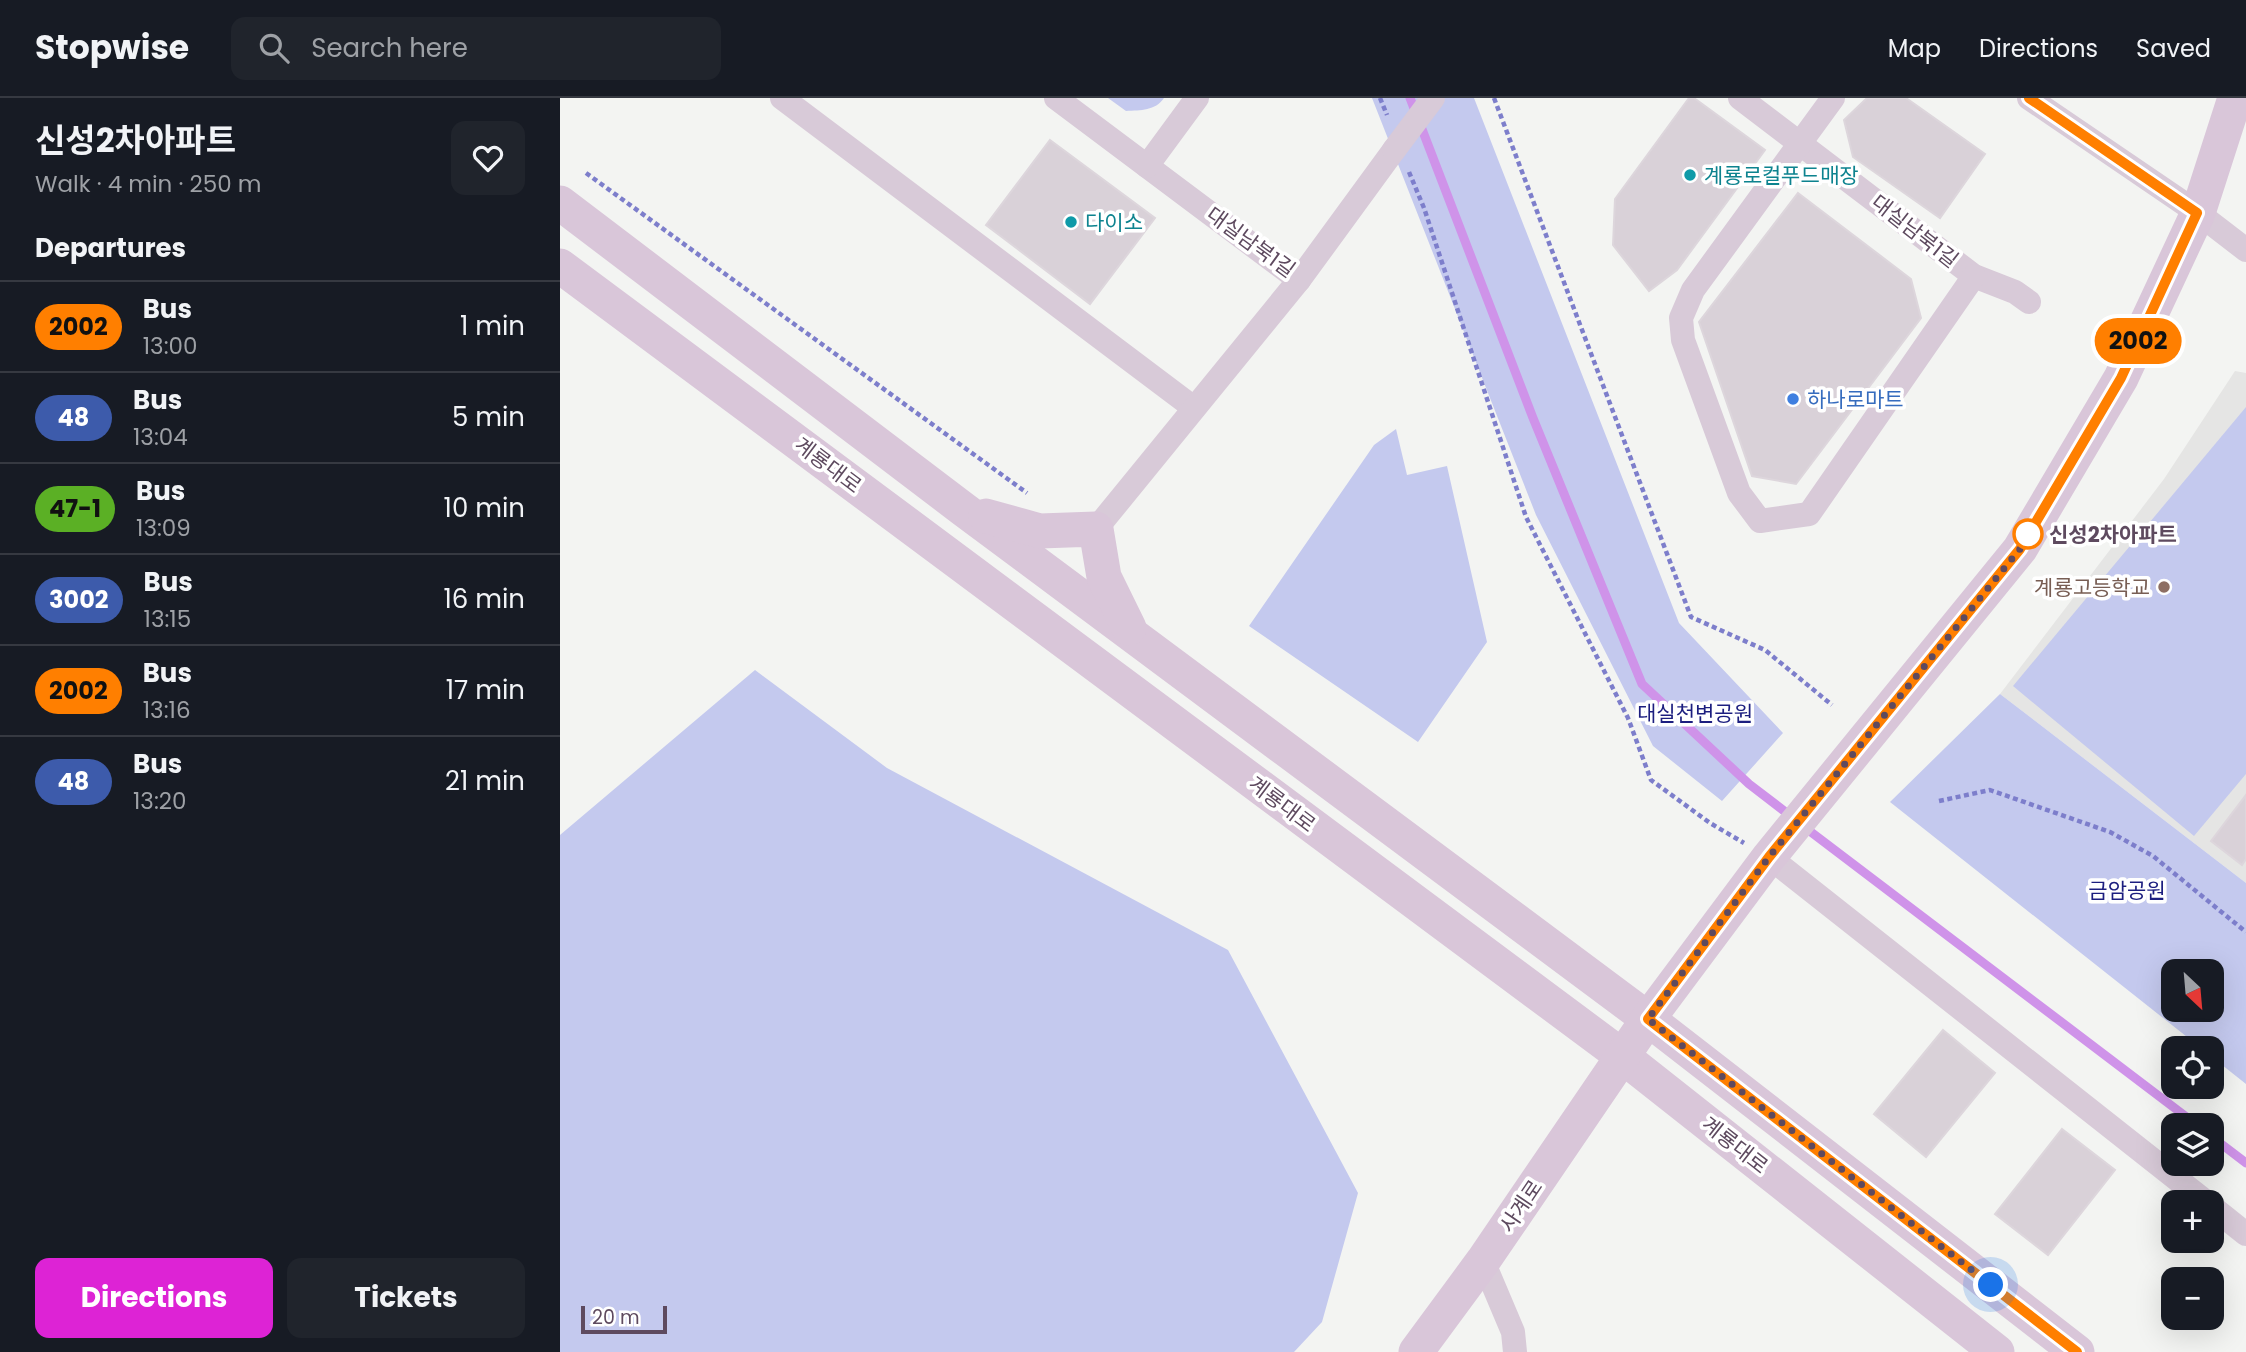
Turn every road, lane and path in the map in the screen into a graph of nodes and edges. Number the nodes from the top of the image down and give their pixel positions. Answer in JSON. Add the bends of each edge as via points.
{"nodes":[{"id":1,"x":782,"y":98,"type":"edge"},
{"id":2,"x":1056,"y":98,"type":"edge"},
{"id":3,"x":1197,"y":98,"type":"edge"},
{"id":4,"x":1380,"y":98,"type":"edge"},
{"id":5,"x":1433,"y":98,"type":"edge"},
{"id":6,"x":1494,"y":98,"type":"edge"},
{"id":7,"x":1740,"y":98,"type":"edge"},
{"id":8,"x":1833,"y":98,"type":"edge"},
{"id":9,"x":2029,"y":98,"type":"edge"},
{"id":10,"x":2235,"y":98,"type":"edge"},
{"id":11,"x":1390,"y":122,"type":"dead end"},
{"id":12,"x":1799,"y":142,"type":"junction"},
{"id":13,"x":1147,"y":166,"type":"junction"},
{"id":14,"x":1409,"y":171,"type":"dead end"},
{"id":15,"x":586,"y":173,"type":"dead end"},
{"id":16,"x":560,"y":203,"type":"edge"},
{"id":17,"x":2197,"y":213,"type":"junction"},
{"id":18,"x":2246,"y":250,"type":"edge"},
{"id":19,"x":560,"y":266,"type":"edge"},
{"id":20,"x":1973,"y":276,"type":"junction"},
{"id":21,"x":1299,"y":280,"type":"junction"},
{"id":22,"x":2029,"y":302,"type":"dead end"},
{"id":23,"x":1194,"y":408,"type":"junction"},
{"id":24,"x":1031,"y":496,"type":"dead end"},
{"id":25,"x":963,"y":509,"type":"junction"},
{"id":26,"x":1096,"y":529,"type":"junction"},
{"id":27,"x":1133,"y":634,"type":"junction"},
{"id":28,"x":1832,"y":705,"type":"dead end"},
{"id":29,"x":1940,"y":801,"type":"dead end"},
{"id":30,"x":1769,"y":857,"type":"junction"},
{"id":31,"x":2246,"y":932,"type":"edge"},
{"id":32,"x":1648,"y":1019,"type":"junction"},
{"id":33,"x":1622,"y":1056,"type":"junction"},
{"id":34,"x":2191,"y":1190,"type":"edge"},
{"id":35,"x":2224,"y":1217,"type":"edge"},
{"id":36,"x":2246,"y":1234,"type":"edge"},
{"id":37,"x":1483,"y":1261,"type":"junction"},
{"id":38,"x":1416,"y":1352,"type":"edge"},
{"id":39,"x":1516,"y":1352,"type":"edge"},
{"id":40,"x":1997,"y":1352,"type":"edge"},
{"id":41,"x":2077,"y":1352,"type":"edge"}],
"edges":[{"from":1,"to":23,"type":"street"},
{"from":2,"to":13,"type":"street","name":"대실남북1길"},
{"from":3,"to":13,"type":"street"},
{"from":4,"to":11,"type":"path"},
{"from":5,"to":21,"type":"street","name":"대실남북1길","bridge":true},
{"from":6,"to":28,"type":"path","via":[[1691,617],[1765,650]]},
{"from":7,"to":12,"type":"street","name":"대실남북1길"},
{"from":8,"to":12,"type":"street"},
{"from":9,"to":17,"type":"street"},
{"from":10,"to":17,"type":"main road","name":"사계로"},
{"from":12,"to":20,"type":"street","name":"대실남북1길"},
{"from":12,"to":20,"type":"street","via":[[1693,290],[1681,318],[1683,340],[1739,493],[1760,522],[1809,514]]},
{"from":13,"to":21,"type":"street","name":"대실남북1길"},
{"from":14,"to":30,"type":"path","via":[[1526,517],[1628,718],[1651,780],[1710,823]]},
{"from":15,"to":24,"type":"path"},
{"from":16,"to":25,"type":"main road"},
{"from":17,"to":18,"type":"street"},
{"from":17,"to":30,"type":"main road","name":"사계로","via":[[2121,378],[2020,549]]},
{"from":19,"to":33,"type":"main road","name":"계룡대로"},
{"from":20,"to":22,"type":"street","name":"대실남북1길"},
{"from":21,"to":23,"type":"street"},
{"from":23,"to":26,"type":"street"},
{"from":25,"to":26,"type":"main road","via":[[1040,531]]},
{"from":25,"to":27,"type":"main road"},
{"from":26,"to":27,"type":"main road","via":[[1104,577]]},
{"from":27,"to":32,"type":"main road"},
{"from":29,"to":31,"type":"path","via":[[1990,790],[2110,832],[2153,856]]},
{"from":30,"to":32,"type":"main road","name":"사계로"},
{"from":30,"to":34,"type":"street"},
{"from":32,"to":33,"type":"main road","name":"사계로"},
{"from":32,"to":41,"type":"main road"},
{"from":33,"to":37,"type":"main road","name":"사계로"},
{"from":33,"to":40,"type":"main road","name":"계룡대로"},
{"from":35,"to":36,"type":"street"},
{"from":37,"to":38,"type":"main road","name":"사계로"},
{"from":37,"to":39,"type":"street","via":[[1513,1332]]}]}
